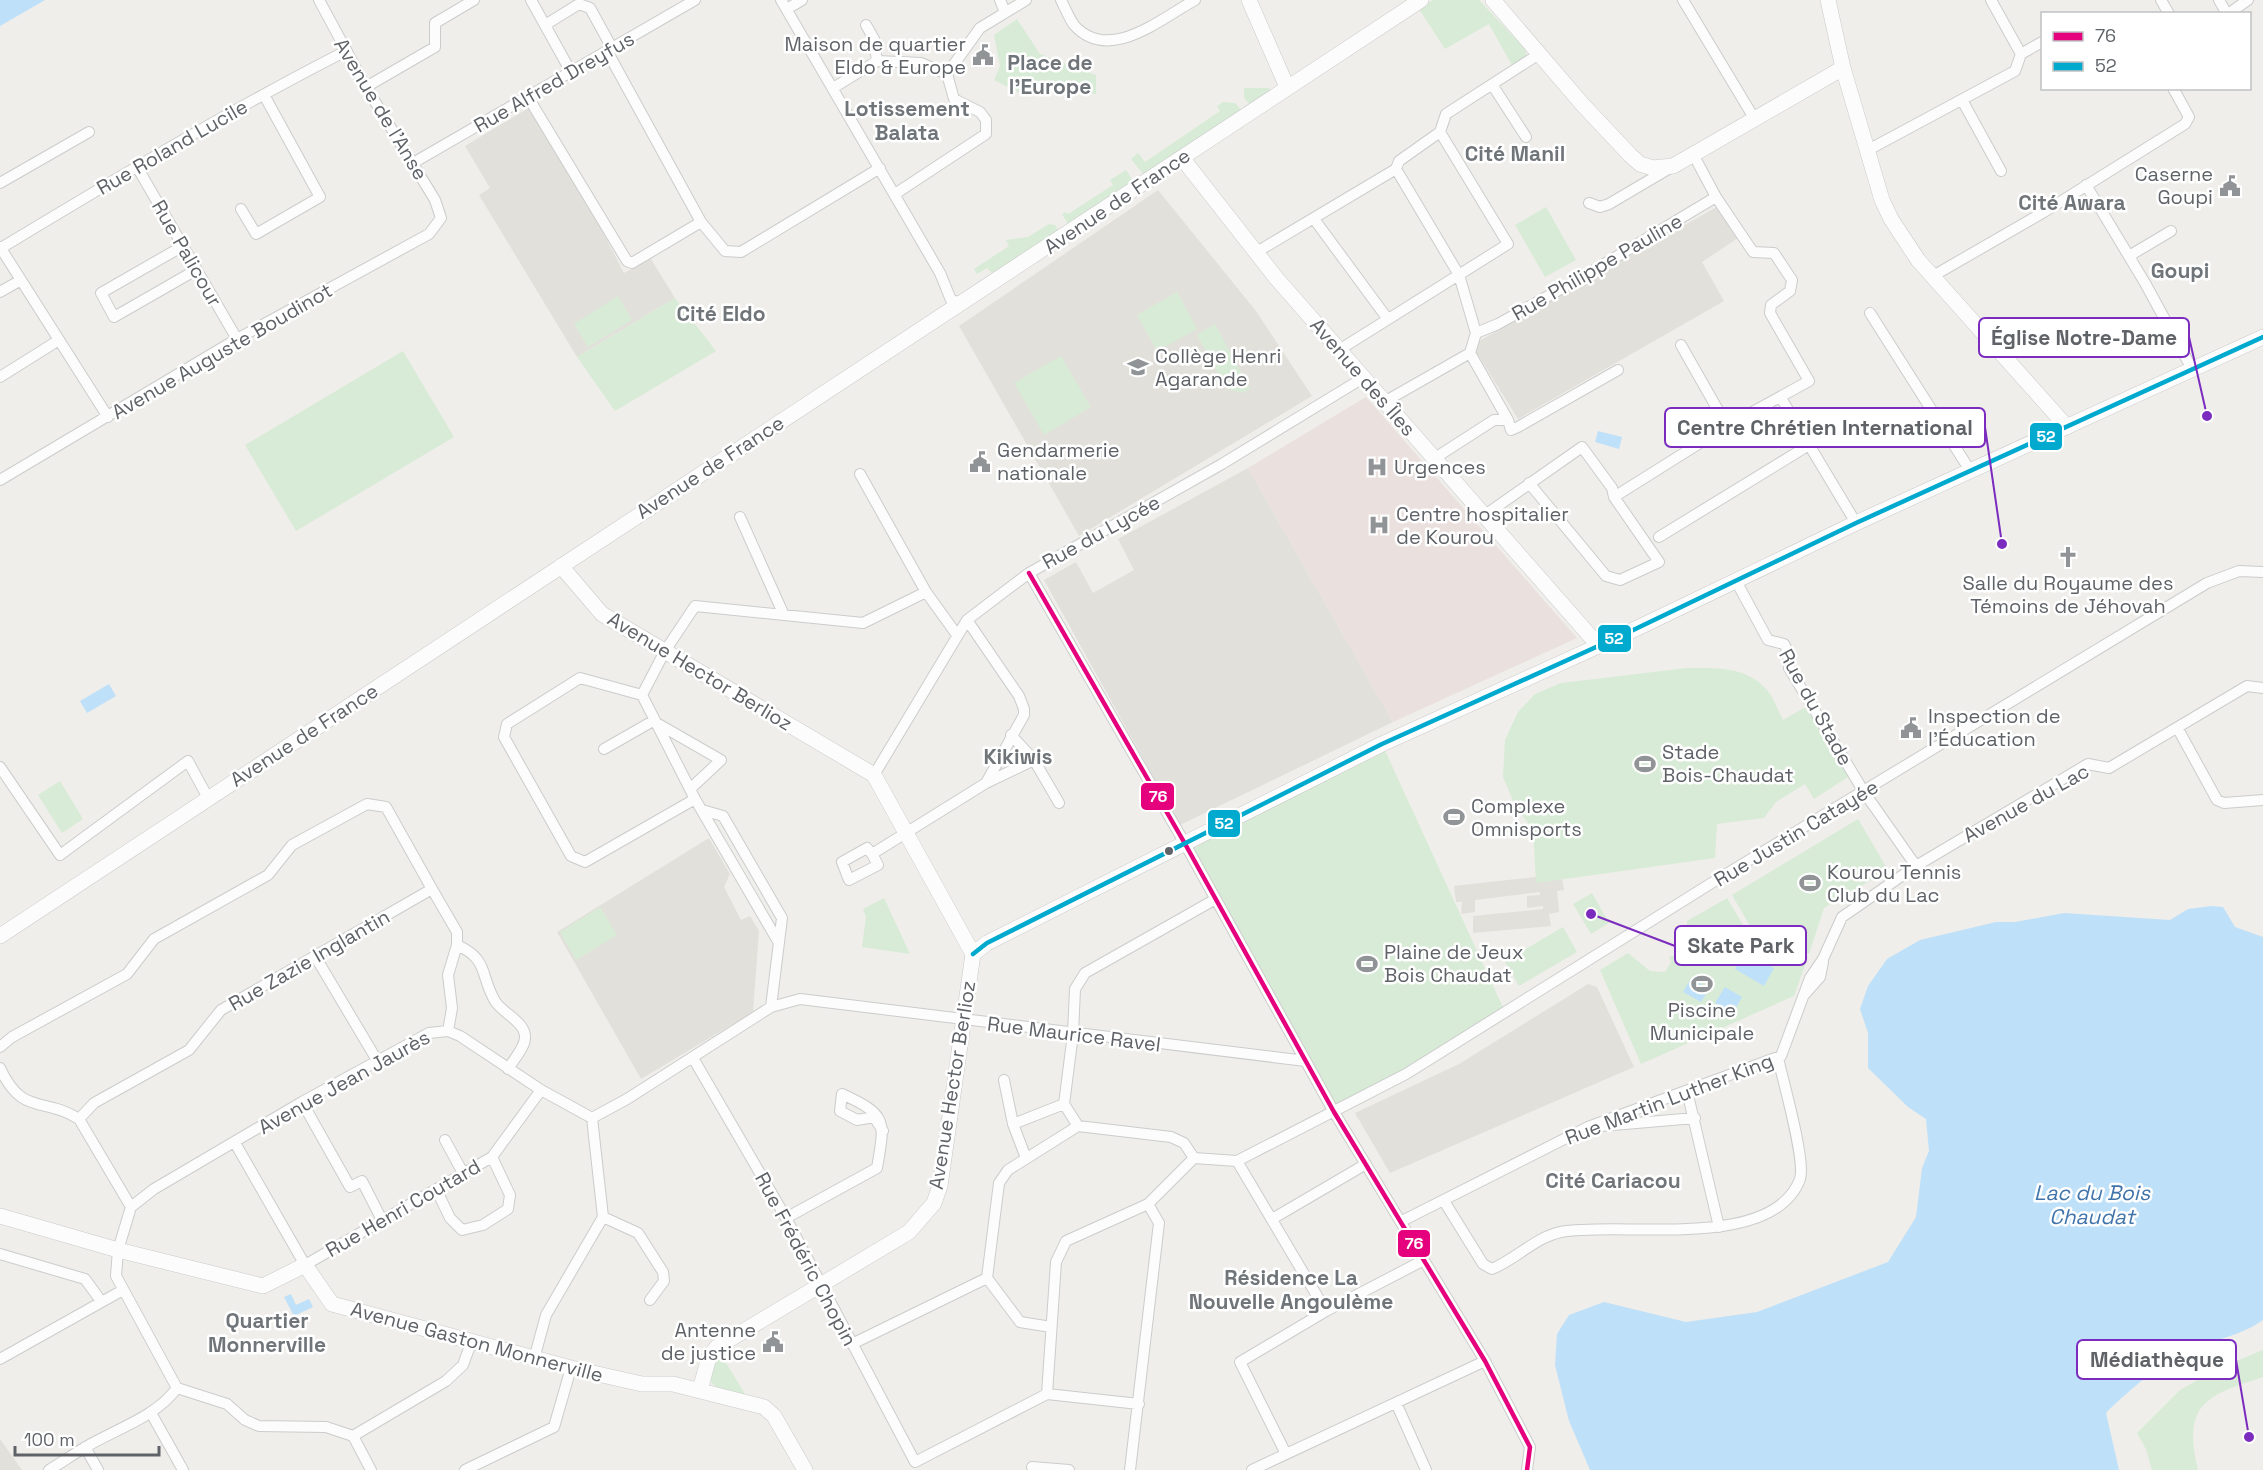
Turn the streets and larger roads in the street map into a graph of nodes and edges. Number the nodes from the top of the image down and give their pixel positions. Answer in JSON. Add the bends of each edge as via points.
{"nodes":[{"id":1,"x":319,"y":0,"type":"edge"},
{"id":2,"x":474,"y":0,"type":"edge"},
{"id":3,"x":531,"y":0,"type":"edge"},
{"id":4,"x":695,"y":0,"type":"edge"},
{"id":5,"x":802,"y":0,"type":"edge"},
{"id":6,"x":1000,"y":0,"type":"edge"},
{"id":7,"x":1026,"y":0,"type":"edge"},
{"id":8,"x":1061,"y":0,"type":"edge"},
{"id":9,"x":1195,"y":0,"type":"edge"},
{"id":10,"x":1249,"y":0,"type":"edge"},
{"id":11,"x":1421,"y":0,"type":"edge"},
{"id":12,"x":1493,"y":0,"type":"edge"},
{"id":13,"x":1683,"y":0,"type":"edge"},
{"id":14,"x":1828,"y":0,"type":"edge"},
{"id":15,"x":1991,"y":0,"type":"edge"},
{"id":16,"x":2248,"y":0,"type":"edge"},
{"id":17,"x":784,"y":5,"type":"edge"},
{"id":18,"x":1005,"y":12,"type":"junction"},
{"id":19,"x":2230,"y":12,"type":"edge"},
{"id":20,"x":545,"y":25,"type":"junction"},
{"id":21,"x":866,"y":25,"type":"dead end"},
{"id":22,"x":2041,"y":43,"type":"edge"},
{"id":23,"x":609,"y":49,"type":"junction"},
{"id":24,"x":346,"y":51,"type":"junction"},
{"id":25,"x":1539,"y":54,"type":"junction"},
{"id":26,"x":2021,"y":54,"type":"junction"},
{"id":27,"x":877,"y":61,"type":"junction"},
{"id":28,"x":1843,"y":68,"type":"junction"},
{"id":29,"x":571,"y":72,"type":"junction"},
{"id":30,"x":947,"y":74,"type":"junction"},
{"id":31,"x":1493,"y":86,"type":"junction"},
{"id":32,"x":366,"y":87,"type":"junction"},
{"id":33,"x":1287,"y":87,"type":"junction"},
{"id":34,"x":833,"y":88,"type":"junction"},
{"id":35,"x":2175,"y":90,"type":"edge"},
{"id":36,"x":264,"y":95,"type":"junction"},
{"id":37,"x":528,"y":97,"type":"junction"},
{"id":38,"x":1962,"y":100,"type":"junction"},
{"id":39,"x":1754,"y":118,"type":"junction"},
{"id":40,"x":89,"y":132,"type":"dead end"},
{"id":41,"x":1440,"y":132,"type":"junction"},
{"id":42,"x":1526,"y":137,"type":"dead end"},
{"id":43,"x":1868,"y":150,"type":"junction"},
{"id":44,"x":1693,"y":154,"type":"junction"},
{"id":45,"x":1182,"y":158,"type":"junction"},
{"id":46,"x":412,"y":163,"type":"junction"},
{"id":47,"x":1673,"y":166,"type":"junction"},
{"id":48,"x":136,"y":167,"type":"junction"},
{"id":49,"x":880,"y":168,"type":"junction"},
{"id":50,"x":1396,"y":169,"type":"junction"},
{"id":51,"x":2001,"y":171,"type":"dead end"},
{"id":52,"x":0,"y":183,"type":"edge"},
{"id":53,"x":2086,"y":185,"type":"junction"},
{"id":54,"x":895,"y":194,"type":"junction"},
{"id":55,"x":1716,"y":197,"type":"junction"},
{"id":56,"x":1589,"y":203,"type":"dead end"},
{"id":57,"x":241,"y":209,"type":"dead end"},
{"id":58,"x":441,"y":218,"type":"joint"},
{"id":59,"x":1314,"y":219,"type":"junction"},
{"id":60,"x":701,"y":222,"type":"junction"},
{"id":61,"x":2171,"y":231,"type":"dead end"},
{"id":62,"x":183,"y":246,"type":"junction"},
{"id":63,"x":0,"y":248,"type":"edge"},
{"id":64,"x":1255,"y":253,"type":"junction"},
{"id":65,"x":2129,"y":256,"type":"junction"},
{"id":66,"x":196,"y":270,"type":"junction"},
{"id":67,"x":1459,"y":275,"type":"junction"},
{"id":68,"x":1933,"y":276,"type":"junction"},
{"id":69,"x":21,"y":280,"type":"junction"},
{"id":70,"x":0,"y":292,"type":"edge"},
{"id":71,"x":954,"y":305,"type":"junction"},
{"id":72,"x":1870,"y":313,"type":"dead end"},
{"id":73,"x":1387,"y":318,"type":"junction"},
{"id":74,"x":1476,"y":333,"type":"junction"},
{"id":75,"x":2263,"y":337,"type":"edge"},
{"id":76,"x":237,"y":339,"type":"junction"},
{"id":77,"x":59,"y":340,"type":"junction"},
{"id":78,"x":1681,"y":345,"type":"dead end"},
{"id":79,"x":1338,"y":350,"type":"junction"},
{"id":80,"x":1470,"y":352,"type":"junction"},
{"id":81,"x":2192,"y":369,"type":"junction"},
{"id":82,"x":1618,"y":370,"type":"dead end"},
{"id":83,"x":0,"y":377,"type":"edge"},
{"id":84,"x":1363,"y":378,"type":"junction"},
{"id":85,"x":1781,"y":398,"type":"junction"},
{"id":86,"x":1384,"y":402,"type":"junction"},
{"id":87,"x":108,"y":417,"type":"junction"},
{"id":88,"x":1508,"y":420,"type":"junction"},
{"id":89,"x":1727,"y":426,"type":"junction"},
{"id":90,"x":2067,"y":427,"type":"junction"},
{"id":91,"x":1809,"y":446,"type":"junction"},
{"id":92,"x":1435,"y":458,"type":"junction"},
{"id":93,"x":1971,"y":472,"type":"junction"},
{"id":94,"x":860,"y":474,"type":"dead end"},
{"id":95,"x":0,"y":480,"type":"edge"},
{"id":96,"x":1529,"y":483,"type":"junction"},
{"id":97,"x":1614,"y":497,"type":"junction"},
{"id":98,"x":1485,"y":515,"type":"junction"},
{"id":99,"x":740,"y":517,"type":"dead end"},
{"id":100,"x":1856,"y":523,"type":"junction"},
{"id":101,"x":1659,"y":537,"type":"dead end"},
{"id":102,"x":561,"y":566,"type":"junction"},
{"id":103,"x":2263,"y":572,"type":"edge"},
{"id":104,"x":1029,"y":573,"type":"junction"},
{"id":105,"x":1736,"y":581,"type":"junction"},
{"id":106,"x":926,"y":592,"type":"junction"},
{"id":107,"x":783,"y":613,"type":"junction"},
{"id":108,"x":967,"y":620,"type":"junction"},
{"id":109,"x":957,"y":635,"type":"junction"},
{"id":110,"x":1598,"y":645,"type":"junction"},
{"id":111,"x":665,"y":651,"type":"junction"},
{"id":112,"x":2263,"y":688,"type":"edge"},
{"id":113,"x":642,"y":695,"type":"junction"},
{"id":114,"x":653,"y":722,"type":"junction"},
{"id":115,"x":2178,"y":729,"type":"junction"},
{"id":116,"x":1011,"y":735,"type":"junction"},
{"id":117,"x":604,"y":749,"type":"dead end"},
{"id":118,"x":1034,"y":760,"type":"junction"},
{"id":119,"x":0,"y":766,"type":"edge"},
{"id":120,"x":874,"y":775,"type":"junction"},
{"id":121,"x":986,"y":783,"type":"junction"},
{"id":122,"x":1864,"y":792,"type":"junction"},
{"id":123,"x":692,"y":794,"type":"junction"},
{"id":124,"x":208,"y":798,"type":"junction"},
{"id":125,"x":2263,"y":800,"type":"edge"},
{"id":126,"x":1059,"y":803,"type":"dead end"},
{"id":127,"x":702,"y":810,"type":"junction"},
{"id":128,"x":906,"y":834,"type":"junction"},
{"id":129,"x":1184,"y":842,"type":"junction"},
{"id":130,"x":872,"y":854,"type":"dead end"},
{"id":131,"x":1916,"y":866,"type":"junction"},
{"id":132,"x":432,"y":889,"type":"junction"},
{"id":133,"x":1214,"y":900,"type":"junction"},
{"id":134,"x":0,"y":936,"type":"edge"},
{"id":135,"x":779,"y":943,"type":"junction"},
{"id":136,"x":457,"y":945,"type":"junction"},
{"id":137,"x":973,"y":954,"type":"junction"},
{"id":138,"x":315,"y":956,"type":"junction"},
{"id":139,"x":771,"y":1007,"type":"junction"},
{"id":140,"x":962,"y":1021,"type":"junction"},
{"id":141,"x":448,"y":1031,"type":"junction"},
{"id":142,"x":1073,"y":1034,"type":"junction"},
{"id":143,"x":0,"y":1047,"type":"edge"},
{"id":144,"x":693,"y":1058,"type":"junction"},
{"id":145,"x":1778,"y":1058,"type":"junction"},
{"id":146,"x":1306,"y":1061,"type":"junction"},
{"id":147,"x":378,"y":1062,"type":"junction"},
{"id":148,"x":0,"y":1068,"type":"edge"},
{"id":149,"x":508,"y":1069,"type":"junction"},
{"id":150,"x":1004,"y":1080,"type":"dead end"},
{"id":151,"x":541,"y":1090,"type":"junction"},
{"id":152,"x":1687,"y":1091,"type":"junction"},
{"id":153,"x":302,"y":1102,"type":"junction"},
{"id":154,"x":1064,"y":1104,"type":"junction"},
{"id":155,"x":1334,"y":1112,"type":"junction"},
{"id":156,"x":592,"y":1118,"type":"junction"},
{"id":157,"x":1695,"y":1118,"type":"junction"},
{"id":158,"x":79,"y":1119,"type":"junction"},
{"id":159,"x":1013,"y":1124,"type":"junction"},
{"id":160,"x":1078,"y":1126,"type":"junction"},
{"id":161,"x":1588,"y":1127,"type":"junction"},
{"id":162,"x":883,"y":1131,"type":"dead end"},
{"id":163,"x":445,"y":1140,"type":"dead end"},
{"id":164,"x":235,"y":1143,"type":"junction"},
{"id":165,"x":492,"y":1157,"type":"junction"},
{"id":166,"x":1026,"y":1158,"type":"junction"},
{"id":167,"x":1194,"y":1158,"type":"junction"},
{"id":168,"x":1237,"y":1161,"type":"junction"},
{"id":169,"x":1366,"y":1164,"type":"junction"},
{"id":170,"x":463,"y":1173,"type":"junction"},
{"id":171,"x":437,"y":1191,"type":"junction"},
{"id":172,"x":1444,"y":1201,"type":"junction"},
{"id":173,"x":1149,"y":1204,"type":"junction"},
{"id":174,"x":131,"y":1207,"type":"junction"},
{"id":175,"x":0,"y":1216,"type":"edge"},
{"id":176,"x":603,"y":1216,"type":"junction"},
{"id":177,"x":786,"y":1218,"type":"junction"},
{"id":178,"x":1272,"y":1219,"type":"junction"},
{"id":179,"x":1402,"y":1221,"type":"junction"},
{"id":180,"x":382,"y":1222,"type":"junction"},
{"id":181,"x":1719,"y":1227,"type":"junction"},
{"id":182,"x":118,"y":1250,"type":"junction"},
{"id":183,"x":0,"y":1254,"type":"edge"},
{"id":184,"x":1424,"y":1260,"type":"junction"},
{"id":185,"x":305,"y":1264,"type":"junction"},
{"id":186,"x":987,"y":1278,"type":"junction"},
{"id":187,"x":820,"y":1284,"type":"junction"},
{"id":188,"x":123,"y":1290,"type":"junction"},
{"id":189,"x":651,"y":1300,"type":"dead end"},
{"id":190,"x":101,"y":1301,"type":"junction"},
{"id":191,"x":1326,"y":1311,"type":"junction"},
{"id":192,"x":1052,"y":1327,"type":"junction"},
{"id":193,"x":471,"y":1343,"type":"junction"},
{"id":194,"x":852,"y":1344,"type":"junction"},
{"id":195,"x":0,"y":1359,"type":"edge"},
{"id":196,"x":534,"y":1359,"type":"junction"},
{"id":197,"x":1485,"y":1361,"type":"junction"},
{"id":198,"x":571,"y":1368,"type":"junction"},
{"id":199,"x":177,"y":1388,"type":"junction"},
{"id":200,"x":700,"y":1390,"type":"junction"},
{"id":201,"x":1047,"y":1394,"type":"junction"},
{"id":202,"x":1139,"y":1404,"type":"junction"},
{"id":203,"x":1397,"y":1405,"type":"junction"},
{"id":204,"x":151,"y":1413,"type":"junction"},
{"id":205,"x":353,"y":1436,"type":"junction"},
{"id":206,"x":85,"y":1447,"type":"junction"},
{"id":207,"x":1286,"y":1454,"type":"junction"},
{"id":208,"x":1032,"y":1467,"type":"dead end"},
{"id":209,"x":49,"y":1470,"type":"edge"},
{"id":210,"x":98,"y":1470,"type":"edge"},
{"id":211,"x":183,"y":1470,"type":"edge"},
{"id":212,"x":370,"y":1470,"type":"edge"},
{"id":213,"x":465,"y":1470,"type":"edge"},
{"id":214,"x":805,"y":1470,"type":"edge"},
{"id":215,"x":1069,"y":1470,"type":"edge"},
{"id":216,"x":1130,"y":1470,"type":"edge"},
{"id":217,"x":1252,"y":1470,"type":"edge"},
{"id":218,"x":1426,"y":1470,"type":"edge"},
{"id":219,"x":1527,"y":1470,"type":"edge"}],
"edges":[{"from":1,"to":24,"type":"street","name":"Avenue de l'Anse"},
{"from":2,"to":32,"type":"street","via":[[435,23],[435,47]]},
{"from":3,"to":20,"type":"street"},
{"from":4,"to":23,"type":"street","name":"Rue Alfred Dreyfus"},
{"from":5,"to":17,"type":"street"},
{"from":6,"to":18,"type":"street"},
{"from":7,"to":18,"type":"street"},
{"from":8,"to":9,"type":"street","via":[[1074,25],[1097,40],[1124,40]]},
{"from":10,"to":33,"type":"street"},
{"from":11,"to":33,"type":"street","name":"Avenue de France"},
{"from":12,"to":25,"type":"street"},
{"from":13,"to":39,"type":"street"},
{"from":14,"to":28,"type":"street"},
{"from":15,"to":26,"type":"street"},
{"from":16,"to":19,"type":"street"},
{"from":17,"to":34,"type":"street"},
{"from":18,"to":30,"type":"street","via":[[980,28]]},
{"from":20,"to":23,"type":"street","via":[[584,4],[590,8]]},
{"from":20,"to":29,"type":"street"},
{"from":21,"to":27,"type":"street","via":[[874,39]]},
{"from":22,"to":26,"type":"street"},
{"from":23,"to":29,"type":"street","name":"Rue Alfred Dreyfus"},
{"from":23,"to":60,"type":"street"},
{"from":24,"to":32,"type":"street","name":"Avenue de l'Anse"},
{"from":24,"to":36,"type":"street","name":"Rue Roland Lucile"},
{"from":25,"to":31,"type":"street"},
{"from":25,"to":47,"type":"street","via":[[1640,164],[1653,168]]},
{"from":26,"to":38,"type":"street","via":[[2015,71]]},
{"from":27,"to":30,"type":"street","via":[[921,63]]},
{"from":27,"to":34,"type":"street"},
{"from":28,"to":39,"type":"street"},
{"from":28,"to":43,"type":"street"},
{"from":29,"to":37,"type":"street","name":"Rue Alfred Dreyfus"},
{"from":30,"to":54,"type":"street","via":[[954,99],[987,120],[986,134]]},
{"from":31,"to":41,"type":"street","via":[[1446,114]]},
{"from":31,"to":42,"type":"street"},
{"from":32,"to":46,"type":"street","name":"Avenue de l'Anse"},
{"from":33,"to":45,"type":"street","name":"Avenue de France"},
{"from":34,"to":49,"type":"street"},
{"from":35,"to":53,"type":"street","via":[[2189,117],[2185,124]]},
{"from":36,"to":48,"type":"street","name":"Rue Roland Lucile"},
{"from":36,"to":57,"type":"street","via":[[320,197],[256,234]]},
{"from":37,"to":46,"type":"street","name":"Rue Alfred Dreyfus"},
{"from":37,"to":60,"type":"street","via":[[627,261],[632,263]]},
{"from":38,"to":43,"type":"street"},
{"from":38,"to":51,"type":"street"},
{"from":39,"to":44,"type":"street"},
{"from":40,"to":52,"type":"street"},
{"from":41,"to":50,"type":"street","via":[[1399,161]]},
{"from":41,"to":67,"type":"street","via":[[1508,244]]},
{"from":43,"to":68,"type":"street","via":[[1891,219]]},
{"from":44,"to":47,"type":"street"},
{"from":44,"to":55,"type":"street"},
{"from":45,"to":64,"type":"street","name":"Avenue des Îles"},
{"from":45,"to":71,"type":"street","name":"Avenue de France"},
{"from":46,"to":58,"type":"street","name":"Avenue de l'Anse","via":[[435,200]]},
{"from":47,"to":56,"type":"street","via":[[1610,204],[1600,207]]},
{"from":48,"to":62,"type":"street","name":"Rue Palicour"},
{"from":48,"to":63,"type":"street","name":"Rue Roland Lucile"},
{"from":49,"to":54,"type":"street"},
{"from":49,"to":60,"type":"street","via":[[741,252],[725,251]]},
{"from":50,"to":59,"type":"street"},
{"from":50,"to":67,"type":"street"},
{"from":53,"to":65,"type":"street"},
{"from":53,"to":68,"type":"street"},
{"from":54,"to":71,"type":"street"},
{"from":55,"to":74,"type":"street","name":"Rue Philippe Pauline","via":[[1584,276]]},
{"from":55,"to":85,"type":"street","via":[[1753,252],[1774,254],[1791,280],[1790,291],[1771,305],[1770,314],[1809,381]]},
{"from":58,"to":76,"type":"street","name":"Avenue Auguste Boudinot","via":[[429,234]]},
{"from":59,"to":64,"type":"street"},
{"from":59,"to":73,"type":"street"},
{"from":61,"to":65,"type":"street"},
{"from":62,"to":66,"type":"street","name":"Rue Palicour"},
{"from":62,"to":66,"type":"street","via":[[100,293],[114,317]]},
{"from":63,"to":69,"type":"street"},
{"from":64,"to":79,"type":"street","name":"Avenue des Îles"},
{"from":65,"to":81,"type":"street"},
{"from":66,"to":76,"type":"street","name":"Rue Palicour"},
{"from":67,"to":73,"type":"street"},
{"from":67,"to":74,"type":"street"},
{"from":68,"to":90,"type":"street"},
{"from":69,"to":70,"type":"street"},
{"from":69,"to":77,"type":"street"},
{"from":71,"to":102,"type":"street","name":"Avenue de France"},
{"from":72,"to":93,"type":"street"},
{"from":73,"to":79,"type":"street"},
{"from":74,"to":80,"type":"street"},
{"from":75,"to":81,"type":"street"},
{"from":76,"to":87,"type":"street","name":"Avenue Auguste Boudinot"},
{"from":77,"to":83,"type":"street"},
{"from":77,"to":87,"type":"street"},
{"from":78,"to":89,"type":"street"},
{"from":79,"to":84,"type":"street","name":"Avenue des Îles"},
{"from":80,"to":86,"type":"street"},
{"from":80,"to":88,"type":"street"},
{"from":81,"to":90,"type":"street"},
{"from":82,"to":88,"type":"street","via":[[1518,428],[1511,430]]},
{"from":84,"to":86,"type":"street","name":"Avenue des Îles"},
{"from":84,"to":104,"type":"street","name":"Rue du Lycée","via":[[1222,464]]},
{"from":85,"to":89,"type":"street"},
{"from":85,"to":91,"type":"street"},
{"from":86,"to":92,"type":"street","name":"Avenue des Îles"},
{"from":87,"to":95,"type":"street","name":"Avenue Auguste Boudinot"},
{"from":88,"to":92,"type":"street","via":[[1494,420]]},
{"from":89,"to":97,"type":"street"},
{"from":90,"to":93,"type":"street"},
{"from":91,"to":100,"type":"street"},
{"from":91,"to":101,"type":"street"},
{"from":92,"to":98,"type":"street","name":"Avenue des Îles"},
{"from":93,"to":100,"type":"street"},
{"from":94,"to":106,"type":"street"},
{"from":96,"to":97,"type":"street","via":[[1582,447],[1612,488]]},
{"from":96,"to":97,"type":"street","via":[[1606,576],[1614,580],[1659,562]]},
{"from":96,"to":98,"type":"street"},
{"from":98,"to":110,"type":"street","name":"Avenue des Îles"},
{"from":99,"to":107,"type":"street"},
{"from":100,"to":105,"type":"street"},
{"from":102,"to":111,"type":"street","name":"Avenue Hector Berlioz","via":[[602,614]]},
{"from":102,"to":124,"type":"street","name":"Avenue de France"},
{"from":103,"to":122,"type":"street","name":"Rue Justin Catayée","via":[[2239,571],[2207,583]]},
{"from":104,"to":108,"type":"street","name":"Rue du Lycée"},
{"from":104,"to":129,"type":"street"},
{"from":105,"to":110,"type":"street"},
{"from":105,"to":122,"type":"street","name":"Rue du Stade","via":[[1768,640],[1784,645],[1789,668]]},
{"from":106,"to":107,"type":"street","via":[[863,623]]},
{"from":106,"to":109,"type":"street"},
{"from":107,"to":111,"type":"street","via":[[697,605]]},
{"from":108,"to":109,"type":"street","name":"Rue du Lycée"},
{"from":108,"to":116,"type":"street","via":[[1024,709]]},
{"from":109,"to":120,"type":"street","name":"Rue du Lycée"},
{"from":110,"to":129,"type":"street","via":[[1382,744]]},
{"from":111,"to":113,"type":"street"},
{"from":111,"to":120,"type":"street","name":"Avenue Hector Berlioz"},
{"from":112,"to":115,"type":"street","name":"Avenue du Lac","via":[[2247,686]]},
{"from":113,"to":114,"type":"street"},
{"from":113,"to":123,"type":"street","via":[[580,678],[507,724],[504,737],[571,856],[577,860],[585,862]]},
{"from":114,"to":117,"type":"street"},
{"from":114,"to":123,"type":"street"},
{"from":114,"to":123,"type":"street","via":[[721,760]]},
{"from":115,"to":125,"type":"street","via":[[2217,800]]},
{"from":115,"to":131,"type":"street","name":"Avenue du Lac","via":[[2109,768],[2088,764]]},
{"from":116,"to":118,"type":"street"},
{"from":116,"to":121,"type":"street"},
{"from":118,"to":121,"type":"street"},
{"from":118,"to":126,"type":"street"},
{"from":119,"to":124,"type":"street","via":[[60,855],[188,761]]},
{"from":120,"to":128,"type":"street","name":"Avenue Hector Berlioz"},
{"from":121,"to":128,"type":"street"},
{"from":122,"to":131,"type":"street","name":"Rue du Stade"},
{"from":122,"to":155,"type":"street","name":"Rue Justin Catayée","via":[[1479,1030]]},
{"from":123,"to":127,"type":"street"},
{"from":124,"to":134,"type":"street","name":"Avenue de France"},
{"from":127,"to":135,"type":"street"},
{"from":127,"to":135,"type":"street","via":[[723,816],[782,918]]},
{"from":128,"to":130,"type":"street"},
{"from":128,"to":137,"type":"street","name":"Avenue Hector Berlioz"},
{"from":129,"to":133,"type":"street"},
{"from":129,"to":137,"type":"street","via":[[987,943]]},
{"from":131,"to":145,"type":"street","name":"Rue Martin Luther King","via":[[1842,917],[1823,959],[1820,977],[1805,994],[1784,1054]]},
{"from":132,"to":136,"type":"street","via":[[457,932]]},
{"from":132,"to":138,"type":"street","name":"Rue Zazie Inglantin"},
{"from":132,"to":143,"type":"street","via":[[386,807],[367,804],[292,845],[268,875],[154,939],[127,974]]},
{"from":133,"to":142,"type":"street","via":[[1085,974],[1075,989]]},
{"from":133,"to":146,"type":"street"},
{"from":135,"to":139,"type":"street"},
{"from":136,"to":141,"type":"street","via":[[448,975],[452,1008]]},
{"from":136,"to":149,"type":"street","via":[[472,952],[483,966],[495,1001],[525,1036],[524,1045]]},
{"from":137,"to":140,"type":"street","name":"Avenue Hector Berlioz"},
{"from":138,"to":147,"type":"street"},
{"from":138,"to":158,"type":"street","name":"Rue Zazie Inglantin","via":[[221,1010],[189,1050],[94,1103]]},
{"from":139,"to":140,"type":"street","name":"Rue Maurice Ravel","via":[[801,999]]},
{"from":139,"to":144,"type":"street","name":"Rue Maurice Ravel"},
{"from":140,"to":142,"type":"street","name":"Rue Maurice Ravel"},
{"from":140,"to":187,"type":"street","name":"Avenue Hector Berlioz","via":[[940,1186],[934,1203],[909,1232]]},
{"from":141,"to":147,"type":"street","name":"Avenue Jean Jaurès","via":[[429,1033]]},
{"from":141,"to":149,"type":"street","name":"Avenue Jean Jaurès"},
{"from":142,"to":146,"type":"street","name":"Rue Maurice Ravel"},
{"from":142,"to":154,"type":"street"},
{"from":144,"to":156,"type":"street","name":"Rue Maurice Ravel"},
{"from":144,"to":177,"type":"street","name":"Rue Frédéric Chopin"},
{"from":145,"to":152,"type":"street","name":"Rue Martin Luther King"},
{"from":145,"to":181,"type":"street","via":[[1802,1168],[1800,1179],[1772,1209],[1748,1221]]},
{"from":146,"to":155,"type":"street"},
{"from":147,"to":153,"type":"street","name":"Avenue Jean Jaurès"},
{"from":148,"to":158,"type":"street","via":[[23,1101],[68,1112]]},
{"from":149,"to":151,"type":"street","name":"Avenue Jean Jaurès"},
{"from":150,"to":159,"type":"street"},
{"from":151,"to":156,"type":"street","name":"Avenue Jean Jaurès"},
{"from":151,"to":165,"type":"street","name":"Rue Henri Coutard"},
{"from":152,"to":157,"type":"street"},
{"from":152,"to":161,"type":"street","name":"Rue Martin Luther King"},
{"from":153,"to":164,"type":"street","name":"Avenue Jean Jaurès"},
{"from":153,"to":180,"type":"street","via":[[350,1186],[362,1180]]},
{"from":154,"to":159,"type":"street"},
{"from":154,"to":160,"type":"street"},
{"from":155,"to":168,"type":"street","name":"Rue Justin Catayée"},
{"from":155,"to":169,"type":"street"},
{"from":156,"to":176,"type":"street"},
{"from":157,"to":161,"type":"street"},
{"from":157,"to":181,"type":"street"},
{"from":158,"to":174,"type":"street"},
{"from":159,"to":166,"type":"street"},
{"from":160,"to":166,"type":"street"},
{"from":160,"to":167,"type":"street","via":[[1171,1137],[1184,1143]]},
{"from":161,"to":172,"type":"street","name":"Rue Martin Luther King"},
{"from":162,"to":177,"type":"street","via":[[877,1168]]},
{"from":163,"to":170,"type":"street"},
{"from":164,"to":174,"type":"street","name":"Avenue Jean Jaurès","via":[[154,1189]]},
{"from":164,"to":185,"type":"street"},
{"from":165,"to":170,"type":"street","name":"Rue Henri Coutard"},
{"from":165,"to":171,"type":"street","via":[[510,1195],[508,1209],[483,1225],[462,1230],[450,1218]]},
{"from":166,"to":186,"type":"street","via":[[1008,1170],[999,1183]]},
{"from":167,"to":168,"type":"street"},
{"from":167,"to":173,"type":"street"},
{"from":168,"to":178,"type":"street"},
{"from":169,"to":178,"type":"street"},
{"from":169,"to":179,"type":"street"},
{"from":170,"to":171,"type":"street","name":"Rue Henri Coutard"},
{"from":171,"to":180,"type":"street","name":"Rue Henri Coutard"},
{"from":172,"to":179,"type":"street","name":"Rue Martin Luther King"},
{"from":172,"to":181,"type":"street","via":[[1483,1264],[1490,1268],[1558,1233]]},
{"from":173,"to":192,"type":"street","via":[[1066,1242],[1056,1262]]},
{"from":173,"to":202,"type":"street","via":[[1159,1223]]},
{"from":174,"to":182,"type":"street"},
{"from":175,"to":182,"type":"street"},
{"from":176,"to":189,"type":"street","via":[[638,1233],[663,1272],[664,1281]]},
{"from":176,"to":196,"type":"street","via":[[546,1315]]},
{"from":177,"to":187,"type":"street","name":"Rue Frédéric Chopin"},
{"from":178,"to":191,"type":"street"},
{"from":179,"to":184,"type":"street"},
{"from":180,"to":185,"type":"street","name":"Rue Henri Coutard"},
{"from":182,"to":185,"type":"street","via":[[263,1286]]},
{"from":182,"to":188,"type":"street","via":[[116,1276]]},
{"from":183,"to":190,"type":"street","via":[[85,1279]]},
{"from":184,"to":191,"type":"street"},
{"from":184,"to":197,"type":"street"},
{"from":185,"to":193,"type":"street","name":"Avenue Gaston Monnerville","via":[[332,1304]]},
{"from":186,"to":192,"type":"street","via":[[1020,1322]]},
{"from":186,"to":194,"type":"street"},
{"from":187,"to":194,"type":"street","name":"Rue Frédéric Chopin"},
{"from":187,"to":200,"type":"street","name":"Avenue Hector Berlioz","via":[[717,1347],[709,1357]]},
{"from":188,"to":190,"type":"street"},
{"from":188,"to":199,"type":"street"},
{"from":190,"to":195,"type":"street"},
{"from":191,"to":207,"type":"street","via":[[1240,1362]]},
{"from":192,"to":201,"type":"street"},
{"from":193,"to":196,"type":"street","name":"Avenue Gaston Monnerville"},
{"from":193,"to":205,"type":"street","via":[[463,1365],[446,1381]]},
{"from":194,"to":201,"type":"street","name":"Rue Frédéric Chopin","via":[[915,1462]]},
{"from":196,"to":198,"type":"street","name":"Avenue Gaston Monnerville"},
{"from":197,"to":203,"type":"street"},
{"from":197,"to":219,"type":"street","via":[[1530,1447]]},
{"from":198,"to":200,"type":"street","name":"Avenue Gaston Monnerville","via":[[642,1384],[673,1384]]},
{"from":198,"to":213,"type":"street","via":[[554,1427]]},
{"from":199,"to":204,"type":"street"},
{"from":199,"to":205,"type":"street","via":[[227,1404],[259,1426],[326,1427]]},
{"from":200,"to":214,"type":"street","name":"Avenue Gaston Monnerville","via":[[764,1407],[774,1416]]},
{"from":201,"to":202,"type":"street"},
{"from":202,"to":216,"type":"street"},
{"from":203,"to":207,"type":"street"},
{"from":203,"to":218,"type":"street"},
{"from":204,"to":206,"type":"street"},
{"from":204,"to":211,"type":"street"},
{"from":205,"to":212,"type":"street"},
{"from":206,"to":209,"type":"street"},
{"from":206,"to":210,"type":"street"},
{"from":207,"to":217,"type":"street"},
{"from":208,"to":215,"type":"street"}]}
